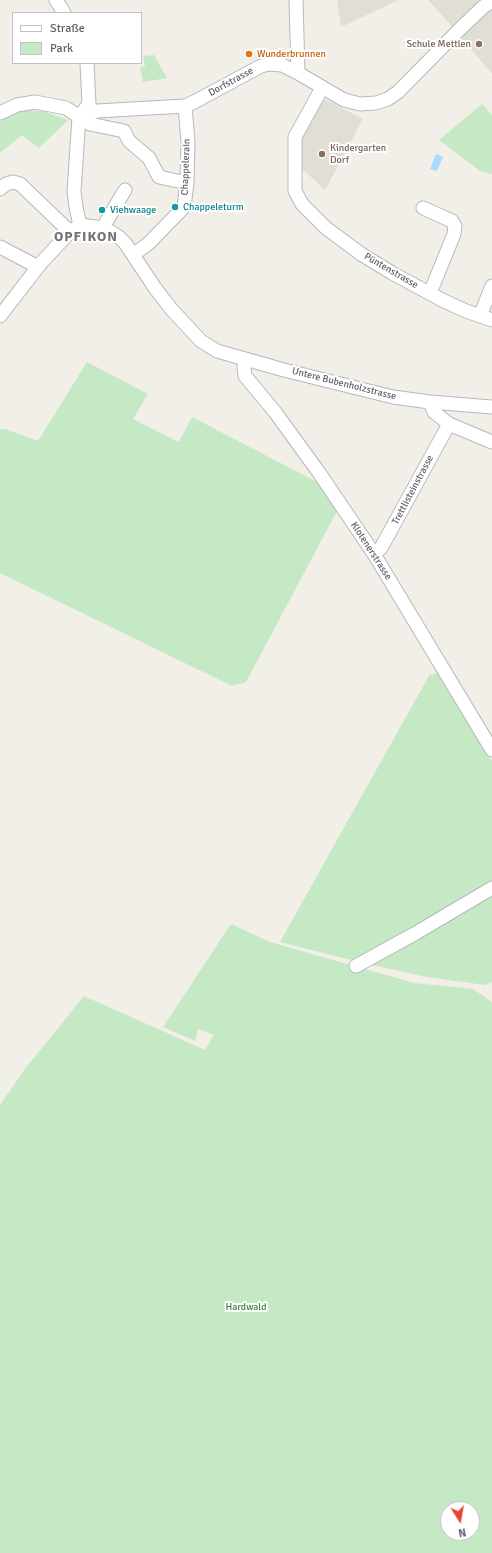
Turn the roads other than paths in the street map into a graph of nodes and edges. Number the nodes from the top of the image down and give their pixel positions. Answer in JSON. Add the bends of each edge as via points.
{"nodes":[{"id":1,"x":56,"y":0,"type":"edge"},
{"id":2,"x":296,"y":0,"type":"edge"},
{"id":3,"x":492,"y":1,"type":"edge"},
{"id":4,"x":63,"y":12,"type":"edge"},
{"id":5,"x":87,"y":64,"type":"edge"},
{"id":6,"x":298,"y":73,"type":"junction"},
{"id":7,"x":322,"y":88,"type":"junction"},
{"id":8,"x":185,"y":106,"type":"junction"},
{"id":9,"x":0,"y":113,"type":"edge"},
{"id":10,"x":79,"y":117,"type":"junction"},
{"id":11,"x":187,"y":183,"type":"junction"},
{"id":12,"x":0,"y":189,"type":"edge"},
{"id":13,"x":125,"y":190,"type":"dead end"},
{"id":14,"x":423,"y":208,"type":"dead end"},
{"id":15,"x":75,"y":229,"type":"junction"},
{"id":16,"x":102,"y":229,"type":"junction"},
{"id":17,"x":0,"y":247,"type":"edge"},
{"id":18,"x":133,"y":255,"type":"junction"},
{"id":19,"x":38,"y":267,"type":"junction"},
{"id":20,"x":492,"y":286,"type":"edge"},
{"id":21,"x":430,"y":293,"type":"junction"},
{"id":22,"x":0,"y":316,"type":"edge"},
{"id":23,"x":486,"y":318,"type":"edge"},
{"id":24,"x":245,"y":359,"type":"junction"},
{"id":25,"x":430,"y":402,"type":"junction"},
{"id":26,"x":492,"y":407,"type":"edge"},
{"id":27,"x":449,"y":424,"type":"junction"},
{"id":28,"x":492,"y":442,"type":"edge"},
{"id":29,"x":374,"y":554,"type":"junction"},
{"id":30,"x":492,"y":750,"type":"edge"},
{"id":31,"x":492,"y":888,"type":"edge"},
{"id":32,"x":356,"y":966,"type":"dead end"}],
"edges":[{"from":1,"to":4,"type":"street"},
{"from":2,"to":6,"type":"street"},
{"from":3,"to":7,"type":"street","name":"Dorfstrasse","via":[[388,99],[360,104],[344,100]]},
{"from":5,"to":10,"type":"street","via":[[89,104]]},
{"from":6,"to":7,"type":"street","name":"Dorfstrasse"},
{"from":6,"to":8,"type":"street","name":"Dorfstrasse","via":[[282,66],[261,66]]},
{"from":7,"to":21,"type":"street","name":"Püntenstrasse","via":[[295,137],[295,191],[302,204],[326,228],[392,273]]},
{"from":8,"to":10,"type":"street","name":"Dorfstrasse","via":[[97,112]]},
{"from":8,"to":11,"type":"street","name":"Chappelerain","via":[[188,142]]},
{"from":9,"to":10,"type":"street","via":[[17,105],[35,102],[66,108]]},
{"from":10,"to":11,"type":"street","via":[[90,124],[124,131],[129,141],[149,158],[159,177]]},
{"from":10,"to":15,"type":"street","via":[[74,191]]},
{"from":11,"to":18,"type":"street","name":"Chappelerain","via":[[184,207],[149,243]]},
{"from":12,"to":15,"type":"street","via":[[13,182],[20,184]]},
{"from":13,"to":16,"type":"street"},
{"from":14,"to":21,"type":"street","via":[[452,221],[455,226]]},
{"from":15,"to":16,"type":"street"},
{"from":15,"to":19,"type":"street"},
{"from":16,"to":18,"type":"street","via":[[119,237]]},
{"from":17,"to":19,"type":"street"},
{"from":18,"to":24,"type":"street","name":"Untere Bubenholzstrasse","via":[[172,310],[201,341],[217,351]]},
{"from":19,"to":22,"type":"street"},
{"from":20,"to":23,"type":"street"},
{"from":21,"to":23,"type":"street","name":"Püntenstrasse"},
{"from":24,"to":25,"type":"street","name":"Untere Bubenholzstrasse","via":[[387,396]]},
{"from":24,"to":29,"type":"street","name":"Klotenerstrasse","via":[[245,376],[320,474]]},
{"from":25,"to":26,"type":"street","name":"Untere Bubenholzstrasse"},
{"from":25,"to":27,"type":"street","via":[[434,412]]},
{"from":27,"to":28,"type":"street"},
{"from":27,"to":29,"type":"street","name":"Trettlisteinstrasse","via":[[381,548]]},
{"from":29,"to":30,"type":"street","name":"Klotenerstrasse"},
{"from":31,"to":32,"type":"street"}]}
